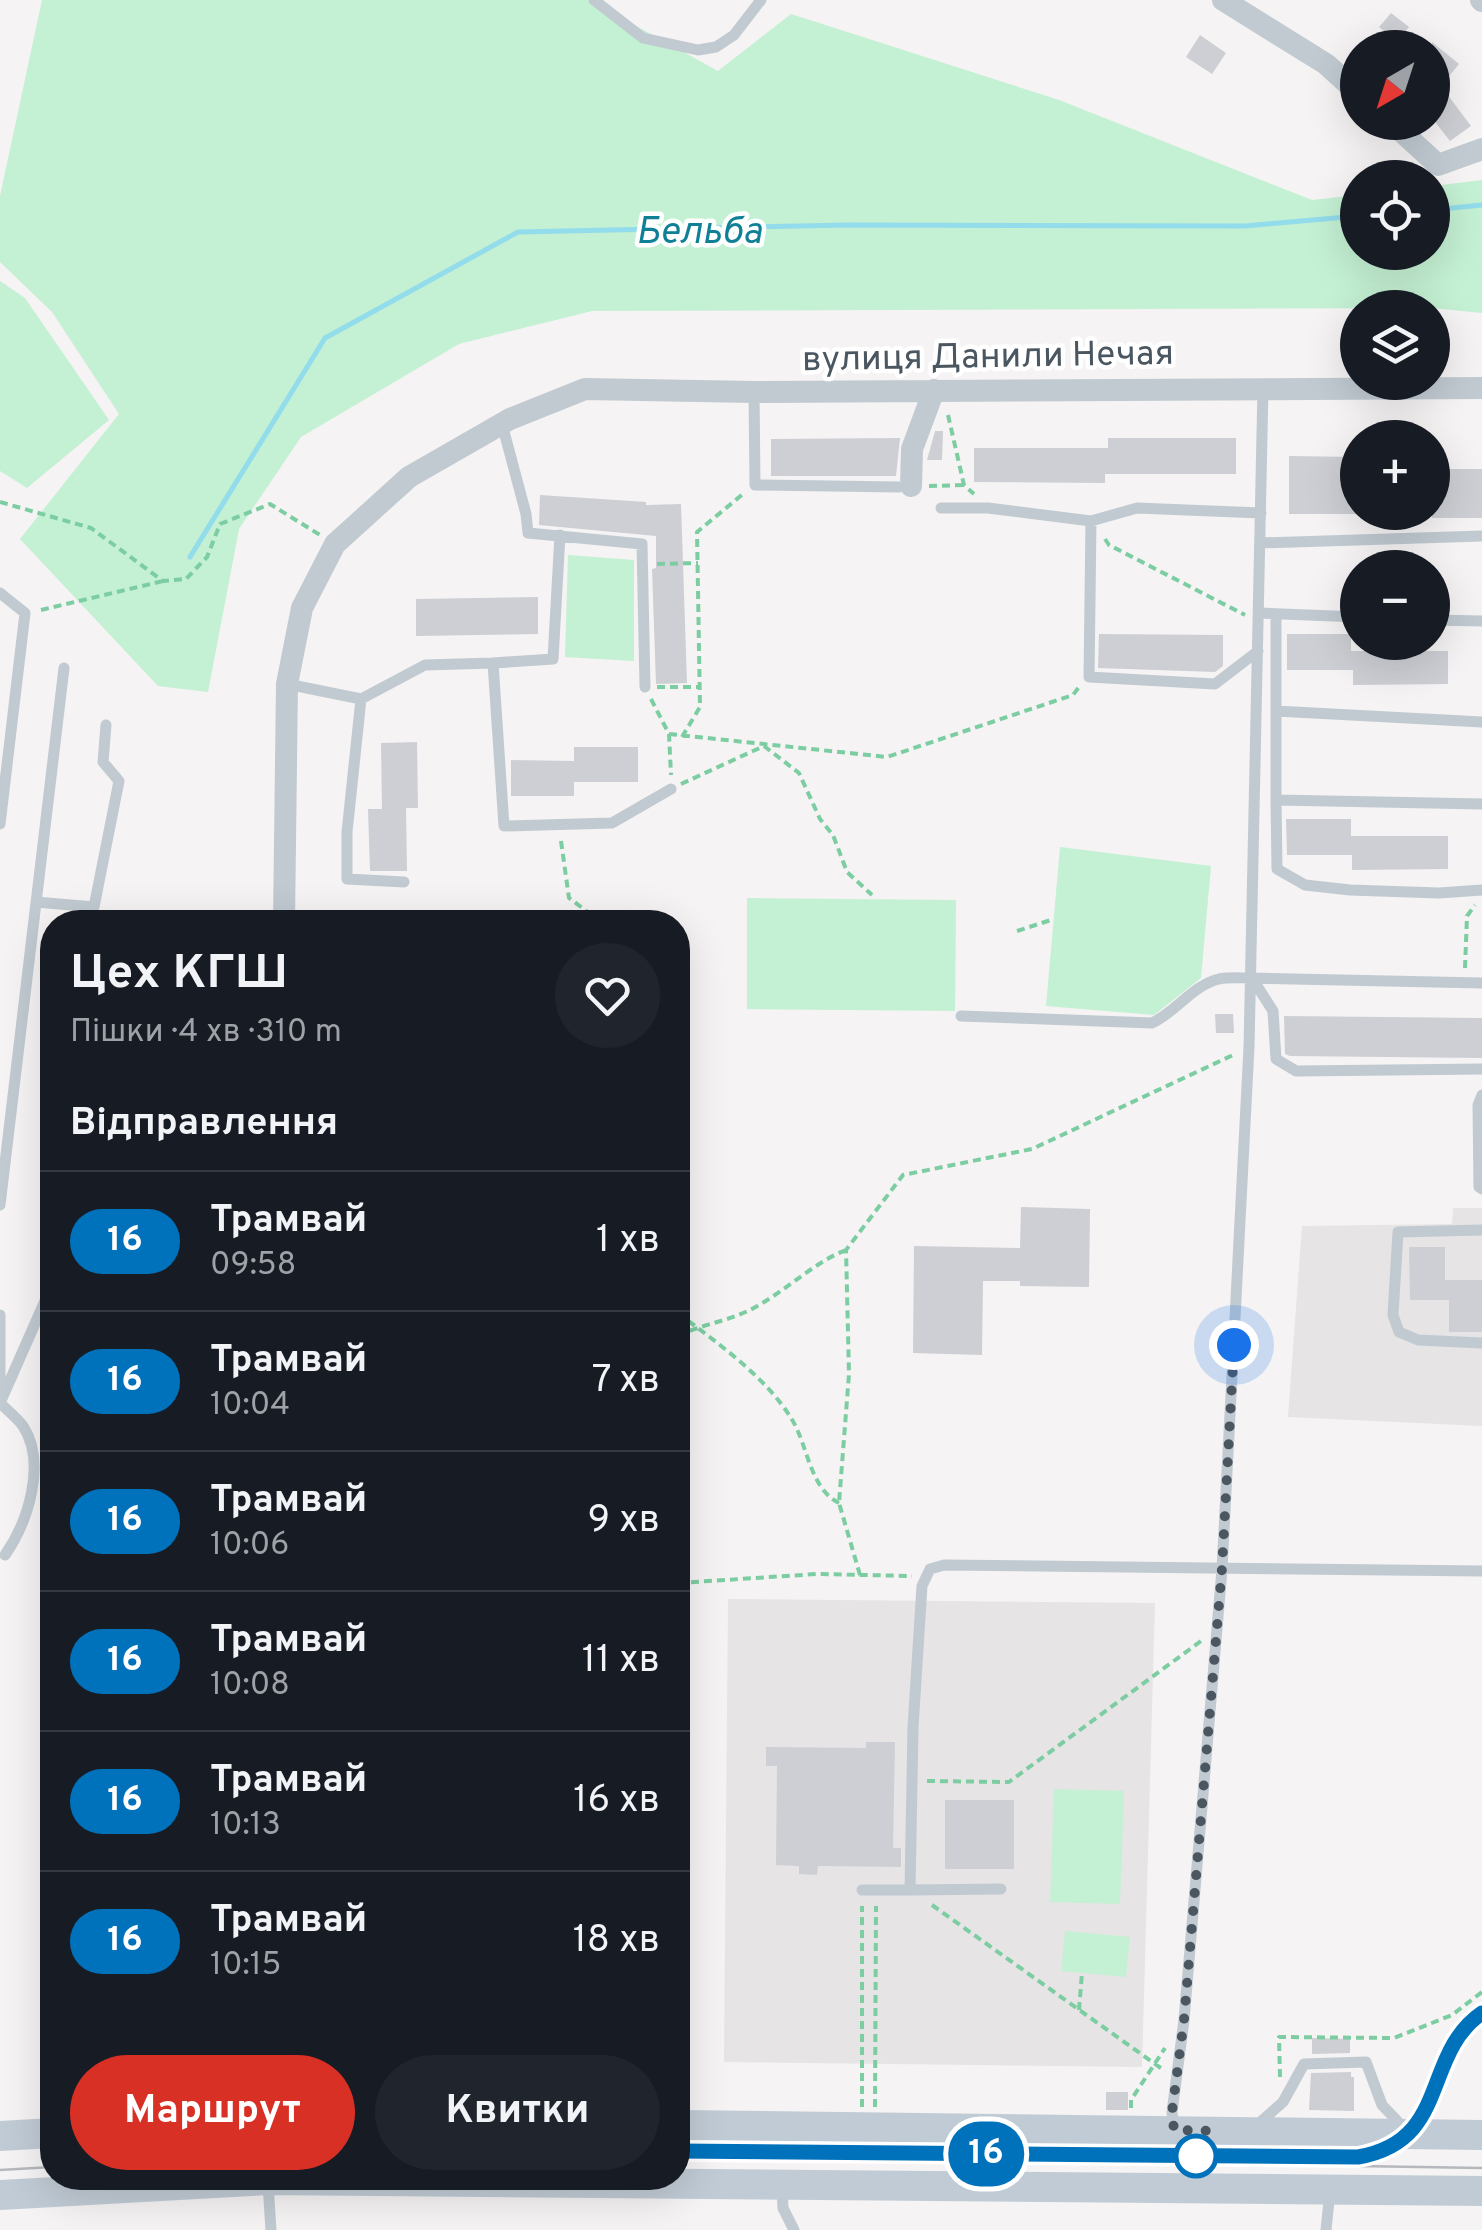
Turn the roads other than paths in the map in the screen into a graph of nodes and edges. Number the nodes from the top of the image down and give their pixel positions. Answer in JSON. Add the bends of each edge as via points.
{"nodes":[{"id":1,"x":594,"y":0,"type":"edge"},
{"id":2,"x":761,"y":0,"type":"edge"},
{"id":3,"x":1224,"y":0,"type":"edge"},
{"id":4,"x":1340,"y":76,"type":"edge"},
{"id":5,"x":1411,"y":140,"type":"edge"},
{"id":6,"x":1482,"y":149,"type":"edge"},
{"id":7,"x":1263,"y":387,"type":"junction"},
{"id":8,"x":1482,"y":388,"type":"edge"},
{"id":9,"x":939,"y":390,"type":"junction"},
{"id":10,"x":754,"y":392,"type":"junction"},
{"id":11,"x":502,"y":424,"type":"junction"},
{"id":12,"x":905,"y":487,"type":"joint"},
{"id":13,"x":941,"y":508,"type":"dead end"},
{"id":14,"x":1261,"y":513,"type":"junction"},
{"id":15,"x":1091,"y":520,"type":"junction"},
{"id":16,"x":560,"y":536,"type":"junction"},
{"id":17,"x":1482,"y":536,"type":"edge"},
{"id":18,"x":1260,"y":542,"type":"junction"},
{"id":19,"x":0,"y":593,"type":"edge"},
{"id":20,"x":1276,"y":614,"type":"junction"},
{"id":21,"x":1340,"y":616,"type":"edge"},
{"id":22,"x":1259,"y":618,"type":"junction"},
{"id":23,"x":1450,"y":621,"type":"edge"},
{"id":24,"x":1482,"y":622,"type":"edge"},
{"id":25,"x":1258,"y":651,"type":"junction"},
{"id":26,"x":493,"y":663,"type":"junction"},
{"id":27,"x":64,"y":668,"type":"dead end"},
{"id":28,"x":287,"y":684,"type":"junction"},
{"id":29,"x":645,"y":688,"type":"road end"},
{"id":30,"x":361,"y":699,"type":"junction"},
{"id":31,"x":1276,"y":711,"type":"junction"},
{"id":32,"x":1482,"y":722,"type":"edge"},
{"id":33,"x":106,"y":725,"type":"dead end"},
{"id":34,"x":671,"y":788,"type":"road end"},
{"id":35,"x":1276,"y":800,"type":"junction"},
{"id":36,"x":1482,"y":804,"type":"edge"},
{"id":37,"x":0,"y":824,"type":"edge"},
{"id":38,"x":404,"y":882,"type":"dead end"},
{"id":39,"x":1482,"y":890,"type":"edge"},
{"id":40,"x":36,"y":902,"type":"junction"},
{"id":41,"x":94,"y":907,"type":"junction"},
{"id":42,"x":95,"y":910,"type":"edge"},
{"id":43,"x":284,"y":910,"type":"edge"},
{"id":44,"x":1252,"y":978,"type":"junction"},
{"id":45,"x":1482,"y":983,"type":"edge"},
{"id":46,"x":961,"y":1016,"type":"dead end"},
{"id":47,"x":1482,"y":1069,"type":"edge"},
{"id":48,"x":1482,"y":1094,"type":"edge"},
{"id":49,"x":1482,"y":1190,"type":"edge"},
{"id":50,"x":0,"y":1206,"type":"edge"},
{"id":51,"x":1482,"y":1230,"type":"edge"},
{"id":52,"x":40,"y":1312,"type":"edge"},
{"id":53,"x":0,"y":1315,"type":"edge"},
{"id":54,"x":1482,"y":1342,"type":"edge"},
{"id":55,"x":0,"y":1393,"type":"edge"},
{"id":56,"x":0,"y":1403,"type":"edge"},
{"id":57,"x":5,"y":1555,"type":"dead end"},
{"id":58,"x":1222,"y":1568,"type":"junction"},
{"id":59,"x":1482,"y":1572,"type":"edge"},
{"id":60,"x":869,"y":1890,"type":"road end"},
{"id":61,"x":910,"y":1890,"type":"junction"},
{"id":62,"x":1001,"y":1890,"type":"dead end"},
{"id":63,"x":690,"y":2125,"type":"edge"},
{"id":64,"x":1174,"y":2130,"type":"junction"},
{"id":65,"x":1250,"y":2131,"type":"junction"},
{"id":66,"x":40,"y":2134,"type":"edge"},
{"id":67,"x":1410,"y":2134,"type":"junction"},
{"id":68,"x":1482,"y":2134,"type":"edge"},
{"id":69,"x":0,"y":2136,"type":"edge"},
{"id":70,"x":690,"y":2185,"type":"edge"},
{"id":71,"x":782,"y":2186,"type":"junction"},
{"id":72,"x":84,"y":2190,"type":"edge"},
{"id":73,"x":269,"y":2190,"type":"edge"},
{"id":74,"x":1482,"y":2191,"type":"edge"},
{"id":75,"x":1330,"y":2192,"type":"junction"},
{"id":76,"x":0,"y":2195,"type":"edge"},
{"id":77,"x":271,"y":2230,"type":"edge"},
{"id":78,"x":794,"y":2230,"type":"edge"},
{"id":79,"x":1326,"y":2230,"type":"edge"}],
"edges":[{"from":1,"to":2,"type":"lane","via":[[643,38],[698,50],[734,35]]},
{"from":3,"to":4,"type":"street"},
{"from":5,"to":6,"type":"street","via":[[1438,165]]},
{"from":7,"to":8,"type":"street","name":"вулиця Данили Нечая"},
{"from":7,"to":9,"type":"street","name":"вулиця Данили Нечая"},
{"from":7,"to":14,"type":"lane"},
{"from":9,"to":10,"type":"street","name":"вулиця Данили Нечая"},
{"from":9,"to":12,"type":"street","via":[[912,449]]},
{"from":10,"to":11,"type":"street","name":"вулиця Данили Нечая","via":[[585,389]]},
{"from":10,"to":12,"type":"lane","via":[[755,485]]},
{"from":11,"to":16,"type":"lane","via":[[528,533]]},
{"from":11,"to":28,"type":"street","name":"вулиця Данили Нечая","via":[[409,477],[334,544],[302,608]]},
{"from":13,"to":15,"type":"lane"},
{"from":14,"to":15,"type":"lane","via":[[1137,508]]},
{"from":14,"to":18,"type":"lane"},
{"from":15,"to":25,"type":"lane","via":[[1089,677],[1214,684]]},
{"from":16,"to":26,"type":"lane","via":[[553,659]]},
{"from":16,"to":29,"type":"lane","via":[[642,544]]},
{"from":17,"to":18,"type":"lane"},
{"from":18,"to":22,"type":"lane"},
{"from":19,"to":37,"type":"lane","via":[[25,613]]},
{"from":20,"to":21,"type":"lane"},
{"from":20,"to":22,"type":"lane"},
{"from":20,"to":31,"type":"lane"},
{"from":22,"to":25,"type":"lane"},
{"from":23,"to":24,"type":"lane"},
{"from":25,"to":44,"type":"lane"},
{"from":26,"to":30,"type":"lane","via":[[426,665]]},
{"from":26,"to":34,"type":"lane","via":[[504,826],[612,823]]},
{"from":27,"to":40,"type":"lane"},
{"from":28,"to":30,"type":"lane"},
{"from":28,"to":43,"type":"street"},
{"from":30,"to":38,"type":"lane","via":[[347,879]]},
{"from":31,"to":32,"type":"lane"},
{"from":31,"to":35,"type":"lane"},
{"from":33,"to":41,"type":"lane","via":[[103,762],[119,782]]},
{"from":35,"to":36,"type":"lane"},
{"from":35,"to":39,"type":"lane","via":[[1277,869],[1305,885]]},
{"from":40,"to":41,"type":"lane"},
{"from":40,"to":50,"type":"lane"},
{"from":41,"to":42,"type":"lane"},
{"from":44,"to":45,"type":"lane"},
{"from":44,"to":46,"type":"lane","via":[[1200,987],[1152,1024]]},
{"from":44,"to":47,"type":"lane","via":[[1273,1011],[1276,1059],[1296,1071]]},
{"from":44,"to":58,"type":"lane"},
{"from":48,"to":49,"type":"lane"},
{"from":51,"to":54,"type":"lane","via":[[1398,1232],[1393,1315],[1400,1332],[1418,1340]]},
{"from":52,"to":56,"type":"lane"},
{"from":53,"to":55,"type":"lane"},
{"from":56,"to":57,"type":"lane","via":[[23,1426],[35,1455],[26,1510]]},
{"from":58,"to":59,"type":"lane"},
{"from":58,"to":61,"type":"lane","via":[[930,1569],[924,1576]]},
{"from":58,"to":64,"type":"lane"},
{"from":60,"to":61,"type":"lane"},
{"from":61,"to":62,"type":"lane"},
{"from":63,"to":64,"type":"main road"},
{"from":64,"to":65,"type":"main road"},
{"from":65,"to":67,"type":"main road"},
{"from":65,"to":67,"type":"lane","via":[[1283,2102],[1304,2064],[1366,2062],[1382,2105]]},
{"from":66,"to":69,"type":"main road"},
{"from":67,"to":68,"type":"main road"},
{"from":70,"to":71,"type":"main road"},
{"from":71,"to":75,"type":"main road"},
{"from":71,"to":78,"type":"lane"},
{"from":72,"to":76,"type":"main road"},
{"from":73,"to":77,"type":"lane"},
{"from":74,"to":75,"type":"main road"},
{"from":75,"to":79,"type":"lane"}]}
